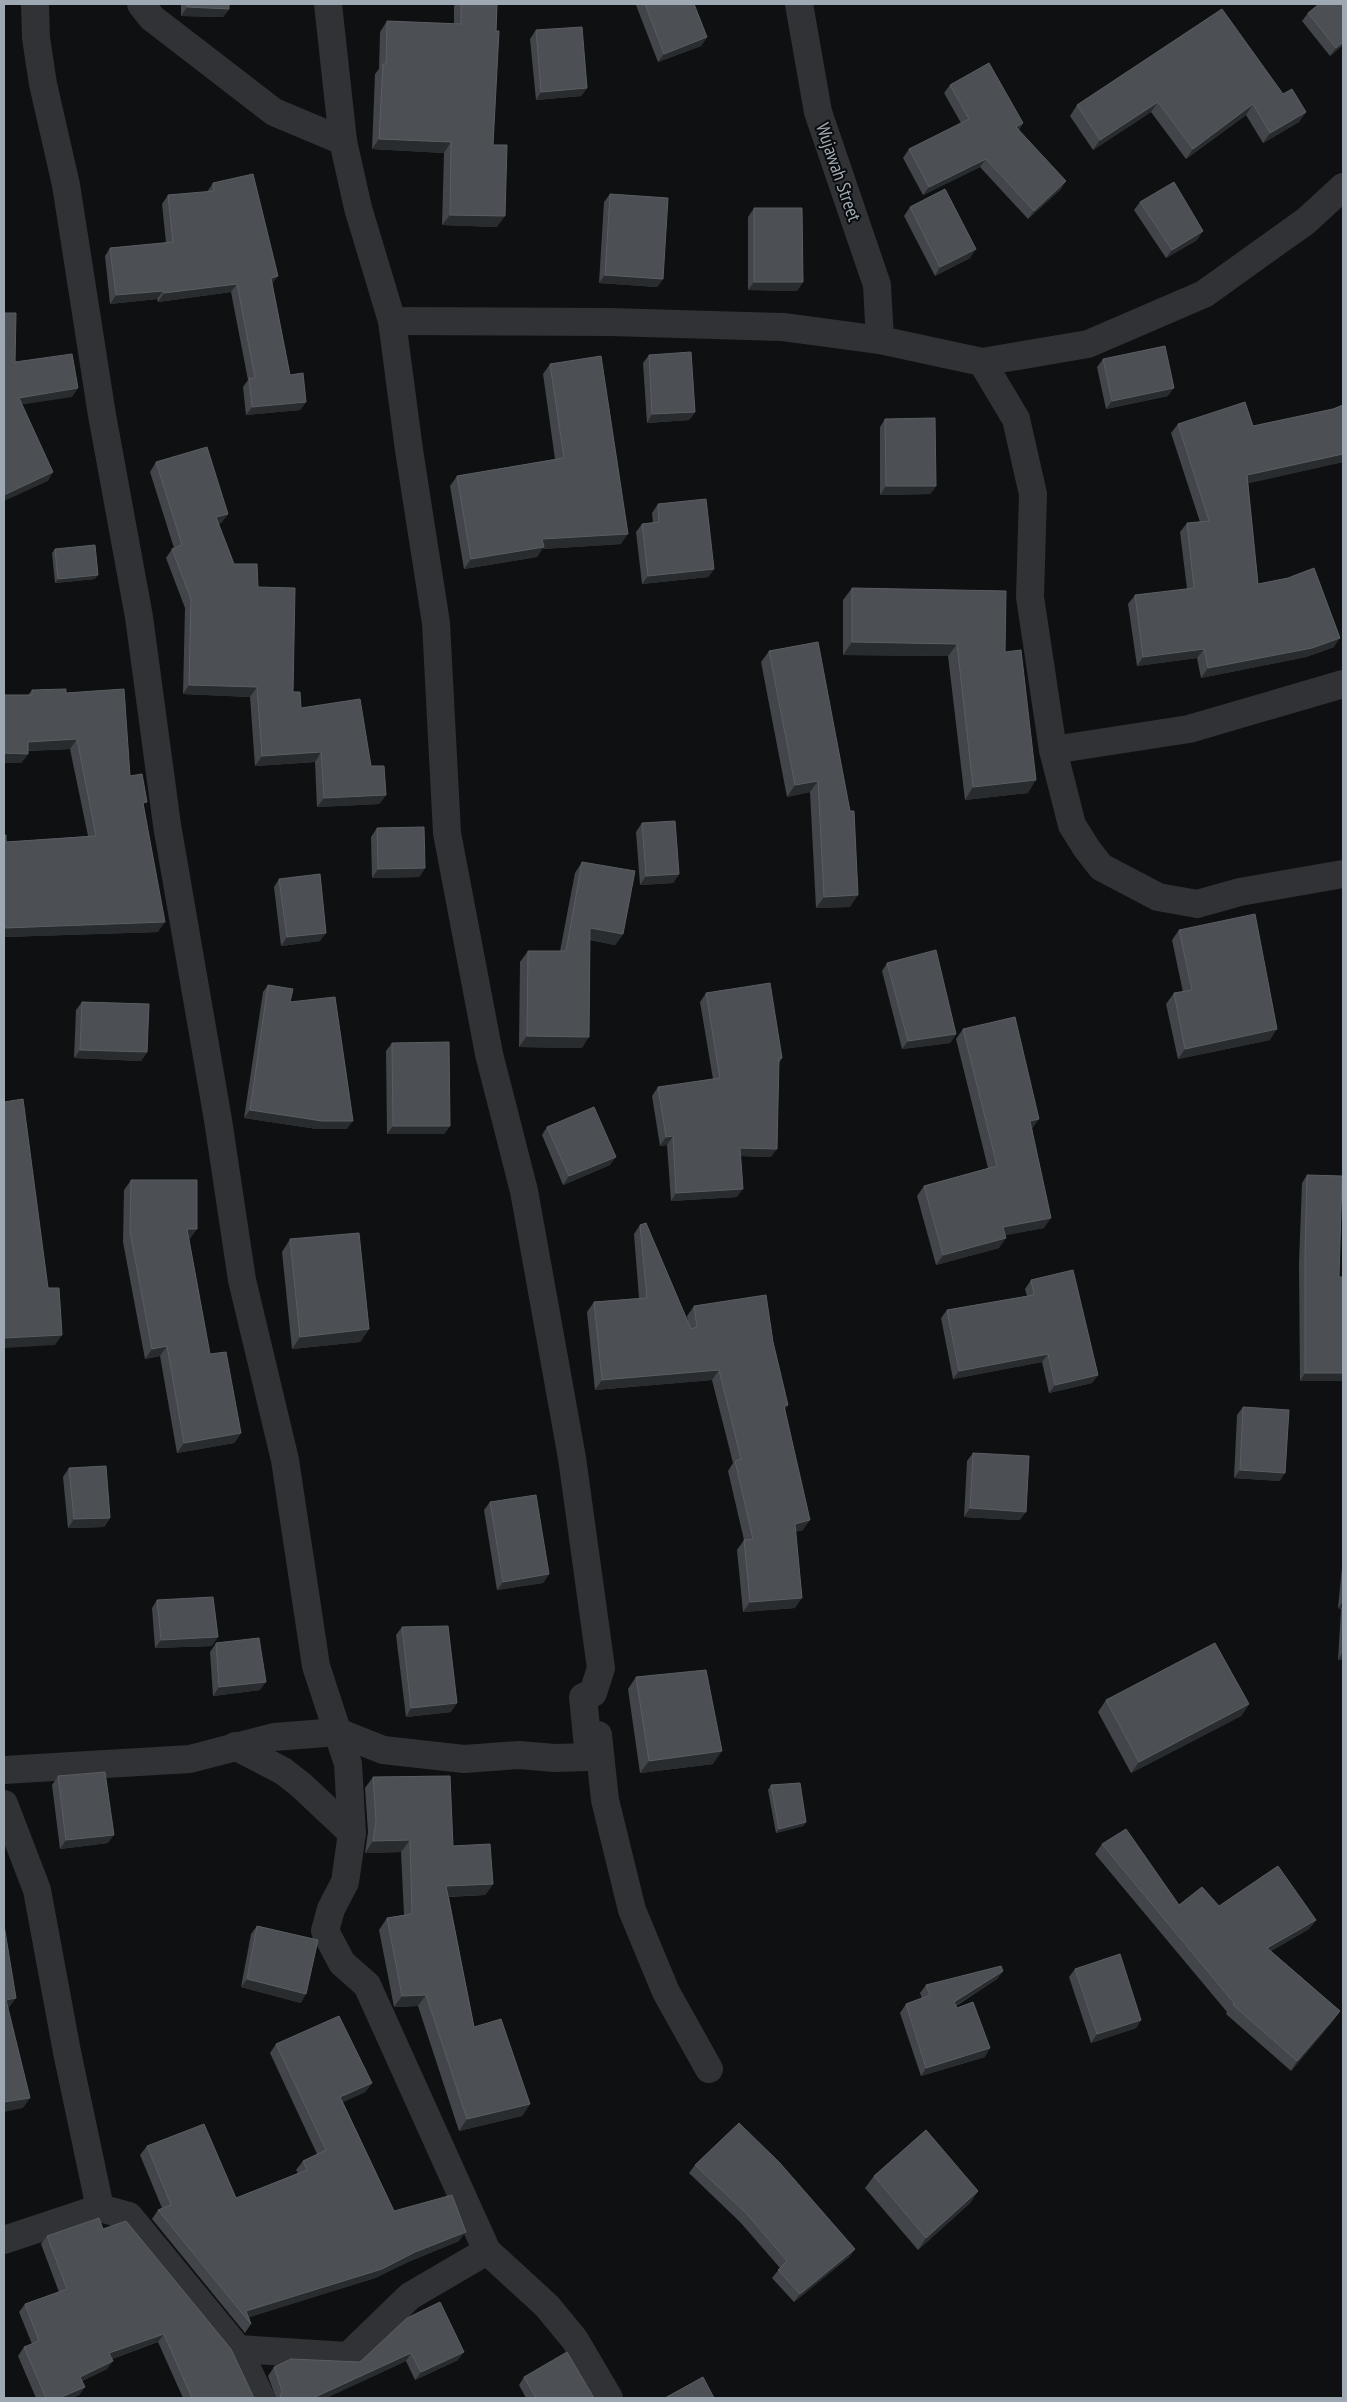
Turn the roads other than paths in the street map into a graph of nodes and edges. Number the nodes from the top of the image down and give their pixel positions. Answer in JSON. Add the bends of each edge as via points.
{"nodes":[{"id":1,"x":35,"y":4,"type":"edge"},
{"id":2,"x":141,"y":4,"type":"edge"},
{"id":3,"x":328,"y":4,"type":"edge"},
{"id":4,"x":799,"y":4,"type":"edge"},
{"id":5,"x":343,"y":140,"type":"junction"},
{"id":6,"x":1343,"y":187,"type":"edge"},
{"id":7,"x":392,"y":321,"type":"junction"},
{"id":8,"x":880,"y":340,"type":"junction"},
{"id":9,"x":982,"y":362,"type":"junction"},
{"id":10,"x":1343,"y":684,"type":"edge"},
{"id":11,"x":1053,"y":750,"type":"junction"},
{"id":12,"x":1343,"y":874,"type":"edge"},
{"id":13,"x":593,"y":1693,"type":"junction"},
{"id":14,"x":338,"y":1732,"type":"junction"},
{"id":15,"x":235,"y":1746,"type":"junction"},
{"id":16,"x":4,"y":1770,"type":"edge"},
{"id":17,"x":4,"y":1804,"type":"edge"},
{"id":18,"x":352,"y":1833,"type":"junction"},
{"id":19,"x":709,"y":2069,"type":"dead end"},
{"id":20,"x":100,"y":2208,"type":"junction"},
{"id":21,"x":4,"y":2240,"type":"edge"},
{"id":22,"x":487,"y":2251,"type":"junction"},
{"id":23,"x":238,"y":2349,"type":"junction"},
{"id":24,"x":261,"y":2398,"type":"edge"},
{"id":25,"x":609,"y":2398,"type":"edge"}],
"edges":[{"from":1,"to":14,"type":"street","via":[[43,84],[66,185],[138,617],[168,825],[242,1280],[285,1460],[316,1666]]},
{"from":2,"to":5,"type":"street","via":[[152,18],[274,112]]},
{"from":3,"to":5,"type":"street"},
{"from":4,"to":8,"type":"street","name":"Wujawah Street","via":[[818,112],[877,285]]},
{"from":5,"to":7,"type":"street","via":[[358,208]]},
{"from":6,"to":9,"type":"street","via":[[1306,221],[1204,294],[1088,344]]},
{"from":7,"to":8,"type":"street","via":[[783,326]]},
{"from":7,"to":13,"type":"street","via":[[436,624],[447,833],[489,1054],[524,1191],[572,1458],[601,1668]]},
{"from":8,"to":9,"type":"street"},
{"from":9,"to":11,"type":"street","via":[[1016,419],[1033,494],[1030,597]]},
{"from":10,"to":11,"type":"street","via":[[1189,730]]},
{"from":11,"to":12,"type":"street","via":[[1072,825],[1087,849],[1101,867],[1158,896],[1197,904],[1240,892]]},
{"from":13,"to":14,"type":"street","via":[[583,1697],[589,1757],[464,1758],[383,1750]]},
{"from":13,"to":19,"type":"street","via":[[605,1800],[632,1910],[666,1992]]},
{"from":14,"to":15,"type":"street","via":[[274,1737]]},
{"from":14,"to":18,"type":"street","via":[[348,1764]]},
{"from":15,"to":16,"type":"street","via":[[190,1759]]},
{"from":15,"to":18,"type":"street","via":[[283,1771],[302,1785]]},
{"from":17,"to":20,"type":"street","via":[[37,1890]]},
{"from":18,"to":22,"type":"street","via":[[345,1882],[331,1909],[325,1931],[342,1963],[367,1985]]},
{"from":20,"to":21,"type":"street"},
{"from":20,"to":23,"type":"street","via":[[129,2216]]},
{"from":22,"to":23,"type":"street","via":[[410,2296],[348,2356]]},
{"from":22,"to":25,"type":"street","via":[[547,2306],[575,2340]]},
{"from":23,"to":24,"type":"street"}]}
